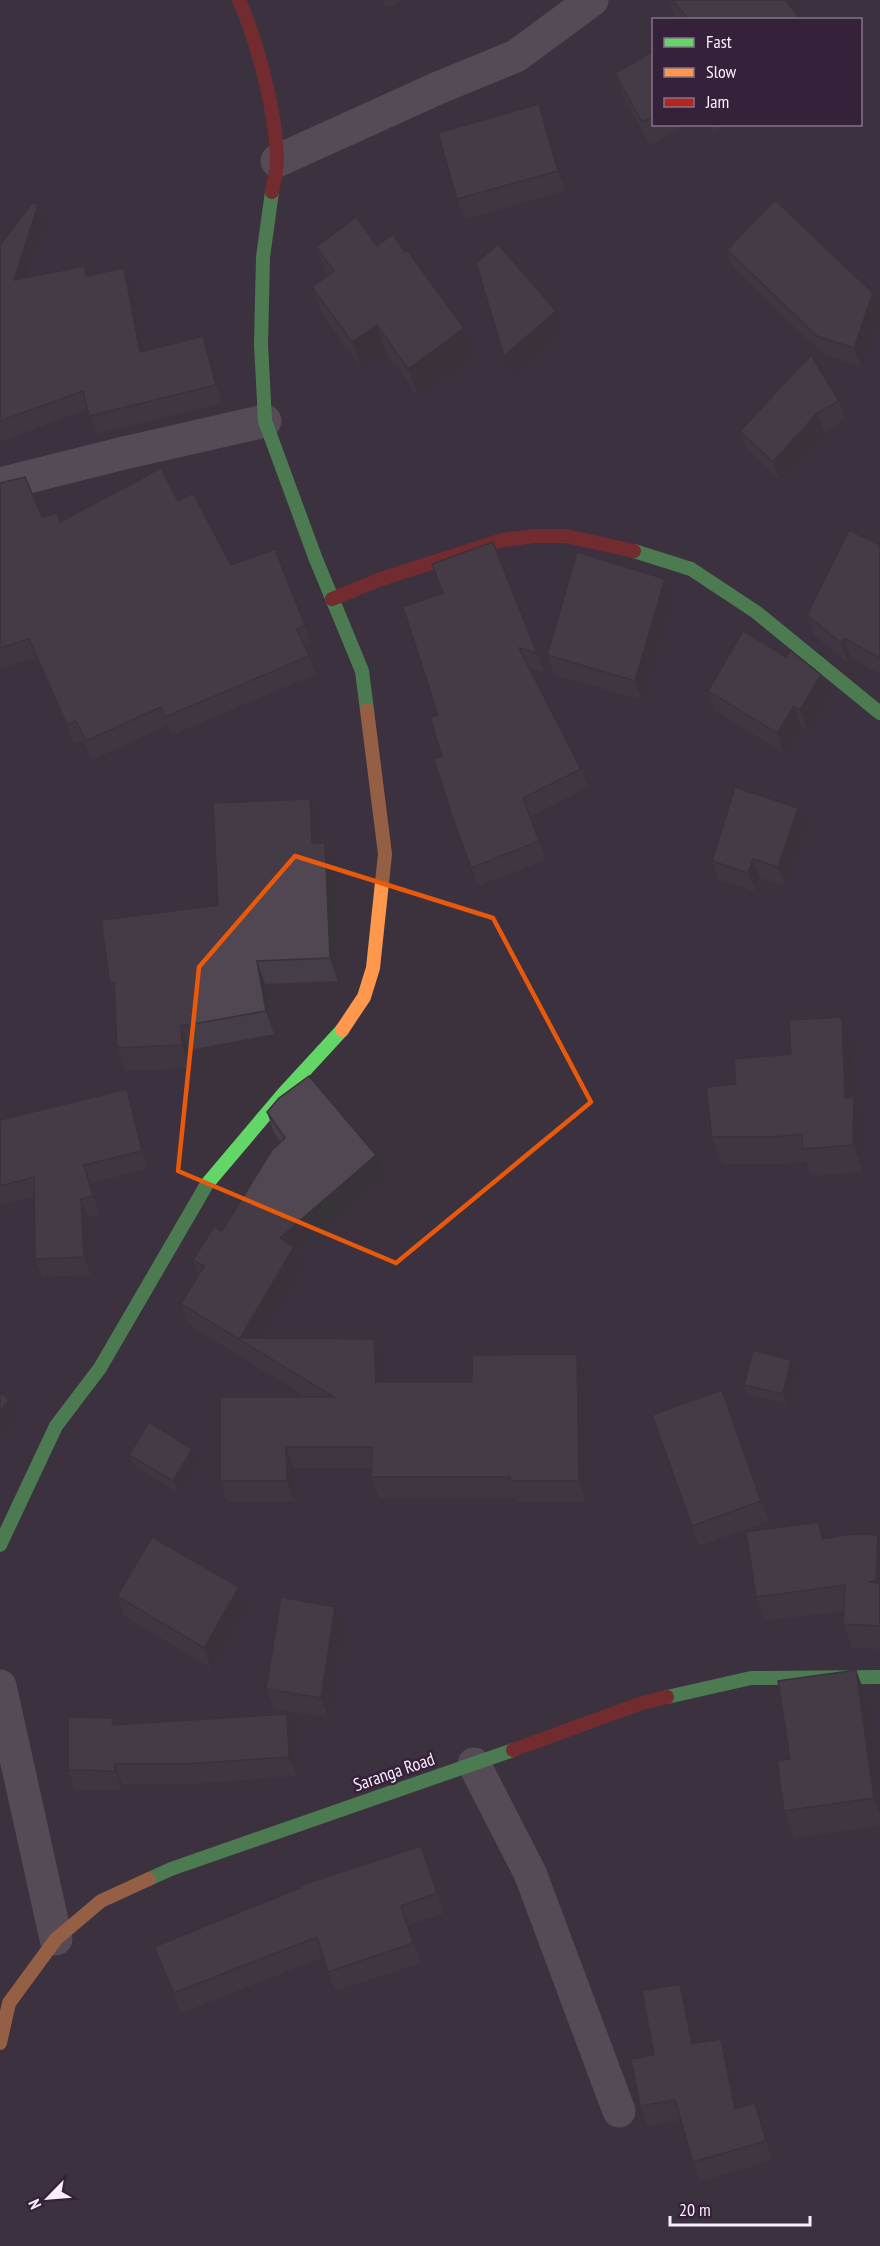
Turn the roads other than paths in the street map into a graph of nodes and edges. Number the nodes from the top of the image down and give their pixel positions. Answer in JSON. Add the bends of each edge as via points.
{"nodes":[{"id":1,"x":239,"y":0,"type":"edge"},
{"id":2,"x":592,"y":0,"type":"edge"},
{"id":3,"x":277,"y":161,"type":"junction"},
{"id":4,"x":265,"y":421,"type":"junction"},
{"id":5,"x":0,"y":484,"type":"edge"},
{"id":6,"x":332,"y":598,"type":"junction"},
{"id":7,"x":880,"y":713,"type":"edge"},
{"id":8,"x":0,"y":1545,"type":"edge"},
{"id":9,"x":880,"y":1677,"type":"edge"},
{"id":10,"x":0,"y":1686,"type":"edge"},
{"id":11,"x":474,"y":1764,"type":"junction"},
{"id":12,"x":56,"y":1939,"type":"junction"},
{"id":13,"x":0,"y":2043,"type":"edge"},
{"id":14,"x":619,"y":2111,"type":"dead end"}],
"edges":[{"from":1,"to":3,"type":"street","via":[[270,100]]},
{"from":2,"to":3,"type":"street","via":[[516,56]]},
{"from":3,"to":4,"type":"street","via":[[263,258],[261,344]]},
{"from":4,"to":5,"type":"street"},
{"from":4,"to":6,"type":"street"},
{"from":6,"to":7,"type":"street","via":[[503,540],[566,536],[626,548],[691,569],[756,612]]},
{"from":6,"to":8,"type":"street","via":[[362,671],[385,854],[373,968],[364,998],[343,1029],[207,1184],[100,1368],[56,1426]]},
{"from":9,"to":11,"type":"street","name":"Saranga Road","via":[[751,1678],[642,1703]]},
{"from":10,"to":12,"type":"street"},
{"from":11,"to":12,"type":"street","name":"Saranga Road","via":[[171,1869],[101,1901]]},
{"from":11,"to":14,"type":"street","via":[[530,1873]]},
{"from":12,"to":13,"type":"street","name":"Saranga Road","via":[[9,2003]]}]}
